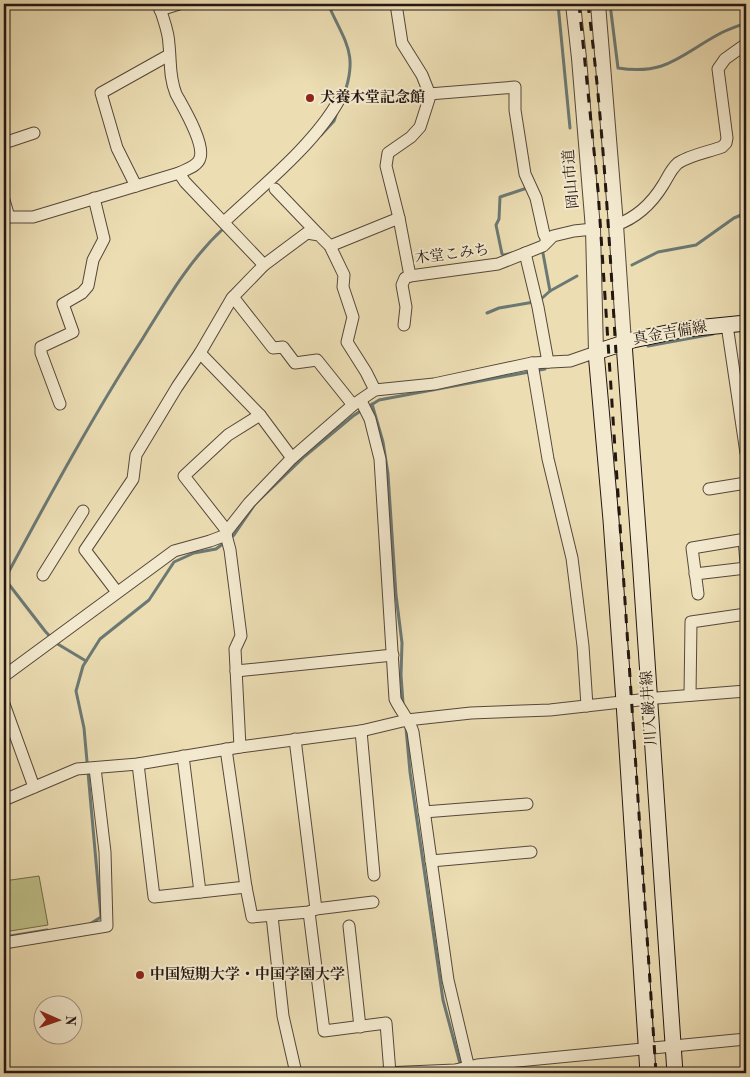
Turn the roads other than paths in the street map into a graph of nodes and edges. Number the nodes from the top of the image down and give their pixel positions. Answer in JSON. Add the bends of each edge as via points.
{"nodes":[{"id":1,"x":179,"y":4,"type":"edge"},
{"id":2,"x":396,"y":4,"type":"edge"},
{"id":3,"x":573,"y":4,"type":"edge"},
{"id":4,"x":598,"y":4,"type":"edge"},
{"id":5,"x":160,"y":7,"type":"edge"},
{"id":6,"x":746,"y":44,"type":"edge"},
{"id":7,"x":169,"y":55,"type":"junction"},
{"id":8,"x":429,"y":94,"type":"junction"},
{"id":9,"x":339,"y":100,"type":"dead end"},
{"id":10,"x":34,"y":133,"type":"dead end"},
{"id":11,"x":4,"y":143,"type":"edge"},
{"id":12,"x":179,"y":173,"type":"junction"},
{"id":13,"x":136,"y":186,"type":"junction"},
{"id":14,"x":275,"y":189,"type":"dead end"},
{"id":15,"x":94,"y":198,"type":"junction"},
{"id":16,"x":4,"y":200,"type":"edge"},
{"id":17,"x":6,"y":217,"type":"edge"},
{"id":18,"x":399,"y":218,"type":"junction"},
{"id":19,"x":226,"y":224,"type":"junction"},
{"id":20,"x":616,"y":224,"type":"junction"},
{"id":21,"x":593,"y":229,"type":"junction"},
{"id":22,"x":318,"y":235,"type":"junction"},
{"id":23,"x":544,"y":244,"type":"junction"},
{"id":24,"x":330,"y":246,"type":"junction"},
{"id":25,"x":525,"y":253,"type":"junction"},
{"id":26,"x":264,"y":265,"type":"junction"},
{"id":27,"x":410,"y":276,"type":"junction"},
{"id":28,"x":233,"y":297,"type":"junction"},
{"id":29,"x":746,"y":323,"type":"edge"},
{"id":30,"x":404,"y":324,"type":"dead end"},
{"id":31,"x":728,"y":330,"type":"junction"},
{"id":32,"x":624,"y":343,"type":"junction"},
{"id":33,"x":596,"y":352,"type":"junction"},
{"id":34,"x":200,"y":353,"type":"junction"},
{"id":35,"x":548,"y":362,"type":"junction"},
{"id":36,"x":533,"y":368,"type":"junction"},
{"id":37,"x":375,"y":390,"type":"junction"},
{"id":38,"x":357,"y":403,"type":"junction"},
{"id":39,"x":60,"y":404,"type":"dead end"},
{"id":40,"x":260,"y":415,"type":"junction"},
{"id":41,"x":746,"y":453,"type":"edge"},
{"id":42,"x":292,"y":458,"type":"junction"},
{"id":43,"x":746,"y":483,"type":"edge"},
{"id":44,"x":709,"y":489,"type":"dead end"},
{"id":45,"x":83,"y":511,"type":"dead end"},
{"id":46,"x":72,"y":529,"type":"junction"},
{"id":47,"x":226,"y":533,"type":"junction"},
{"id":48,"x":745,"y":539,"type":"edge"},
{"id":49,"x":88,"y":545,"type":"junction"},
{"id":50,"x":746,"y":563,"type":"edge"},
{"id":51,"x":746,"y":568,"type":"edge"},
{"id":52,"x":695,"y":574,"type":"junction"},
{"id":53,"x":43,"y":575,"type":"dead end"},
{"id":54,"x":117,"y":592,"type":"junction"},
{"id":55,"x":698,"y":594,"type":"dead end"},
{"id":56,"x":746,"y":614,"type":"edge"},
{"id":57,"x":392,"y":655,"type":"junction"},
{"id":58,"x":236,"y":671,"type":"junction"},
{"id":59,"x":5,"y":672,"type":"edge"},
{"id":60,"x":746,"y":691,"type":"edge"},
{"id":61,"x":690,"y":696,"type":"junction"},
{"id":62,"x":649,"y":699,"type":"junction"},
{"id":63,"x":624,"y":702,"type":"junction"},
{"id":64,"x":4,"y":704,"type":"edge"},
{"id":65,"x":587,"y":706,"type":"junction"},
{"id":66,"x":407,"y":720,"type":"junction"},
{"id":67,"x":361,"y":731,"type":"junction"},
{"id":68,"x":295,"y":739,"type":"junction"},
{"id":69,"x":240,"y":747,"type":"junction"},
{"id":70,"x":226,"y":749,"type":"junction"},
{"id":71,"x":183,"y":756,"type":"junction"},
{"id":72,"x":138,"y":764,"type":"junction"},
{"id":73,"x":95,"y":768,"type":"junction"},
{"id":74,"x":34,"y":788,"type":"junction"},
{"id":75,"x":4,"y":800,"type":"edge"},
{"id":76,"x":526,"y":804,"type":"dead end"},
{"id":77,"x":424,"y":812,"type":"junction"},
{"id":78,"x":531,"y":852,"type":"dead end"},
{"id":79,"x":431,"y":861,"type":"junction"},
{"id":80,"x":374,"y":875,"type":"dead end"},
{"id":81,"x":246,"y":887,"type":"junction"},
{"id":82,"x":200,"y":892,"type":"junction"},
{"id":83,"x":374,"y":902,"type":"dead end"},
{"id":84,"x":312,"y":911,"type":"junction"},
{"id":85,"x":272,"y":916,"type":"junction"},
{"id":86,"x":348,"y":926,"type":"dead end"},
{"id":87,"x":4,"y":943,"type":"edge"},
{"id":88,"x":360,"y":1027,"type":"junction"},
{"id":89,"x":746,"y":1039,"type":"edge"},
{"id":90,"x":673,"y":1046,"type":"junction"},
{"id":91,"x":646,"y":1050,"type":"junction"},
{"id":92,"x":465,"y":1069,"type":"edge"},
{"id":93,"x":296,"y":1073,"type":"edge"},
{"id":94,"x":384,"y":1073,"type":"edge"},
{"id":95,"x":390,"y":1073,"type":"edge"},
{"id":96,"x":648,"y":1073,"type":"edge"},
{"id":97,"x":675,"y":1073,"type":"edge"}],
"edges":[{"from":1,"to":5,"type":"street"},
{"from":2,"to":8,"type":"street","via":[[402,43]]},
{"from":3,"to":21,"type":"street","name":"岡山市道"},
{"from":4,"to":20,"type":"street"},
{"from":5,"to":7,"type":"street","via":[[170,43]]},
{"from":6,"to":20,"type":"street","via":[[725,59],[718,69],[726,143],[680,162],[648,204],[628,221]]},
{"from":7,"to":12,"type":"street","via":[[175,92],[194,127],[201,152],[194,166]]},
{"from":7,"to":13,"type":"street","via":[[101,93],[117,148]]},
{"from":8,"to":18,"type":"street","name":"木堂こみち","via":[[420,127],[411,138],[388,153],[386,166]]},
{"from":8,"to":23,"type":"street","via":[[515,87],[515,110],[525,174],[536,198]]},
{"from":9,"to":19,"type":"street","via":[[308,142]]},
{"from":10,"to":11,"type":"street"},
{"from":12,"to":13,"type":"street"},
{"from":12,"to":19,"type":"street"},
{"from":13,"to":15,"type":"street"},
{"from":14,"to":22,"type":"street"},
{"from":15,"to":17,"type":"street","via":[[33,217]]},
{"from":15,"to":39,"type":"street","via":[[104,239],[93,260],[88,286],[64,304],[74,332],[41,347]]},
{"from":16,"to":17,"type":"street"},
{"from":18,"to":24,"type":"street"},
{"from":18,"to":27,"type":"street","name":"木堂こみち"},
{"from":19,"to":26,"type":"street"},
{"from":20,"to":32,"type":"street"},
{"from":21,"to":23,"type":"street","name":"木堂こみち","via":[[553,236]]},
{"from":21,"to":33,"type":"street","name":"岡山市道"},
{"from":22,"to":24,"type":"street"},
{"from":22,"to":26,"type":"street","via":[[307,233]]},
{"from":23,"to":25,"type":"street","name":"木堂こみち"},
{"from":24,"to":37,"type":"street","via":[[344,276],[343,287],[353,317],[347,342]]},
{"from":25,"to":27,"type":"street","name":"木堂こみち","via":[[498,264]]},
{"from":25,"to":35,"type":"street"},
{"from":26,"to":28,"type":"street"},
{"from":27,"to":30,"type":"street","via":[[402,285],[406,307]]},
{"from":28,"to":34,"type":"street"},
{"from":28,"to":38,"type":"street","via":[[273,348],[283,347],[295,363],[317,360]]},
{"from":29,"to":31,"type":"main road","name":"真金吉備線"},
{"from":31,"to":32,"type":"main road","name":"真金吉備線","via":[[686,329]]},
{"from":31,"to":41,"type":"street"},
{"from":32,"to":33,"type":"main road","name":"真金吉備線"},
{"from":32,"to":62,"type":"main road","name":"川入巌井線"},
{"from":33,"to":35,"type":"street","via":[[576,359]]},
{"from":33,"to":63,"type":"main road","name":"川入巌井線"},
{"from":34,"to":40,"type":"street"},
{"from":34,"to":49,"type":"street","via":[[136,456],[132,479]]},
{"from":35,"to":36,"type":"street"},
{"from":36,"to":37,"type":"street"},
{"from":36,"to":65,"type":"street","via":[[548,459],[572,558]]},
{"from":37,"to":38,"type":"street"},
{"from":38,"to":42,"type":"street"},
{"from":38,"to":57,"type":"street","via":[[370,419],[380,460]]},
{"from":40,"to":42,"type":"street"},
{"from":40,"to":47,"type":"street","via":[[228,435],[184,476]]},
{"from":42,"to":47,"type":"street","via":[[249,503]]},
{"from":43,"to":44,"type":"street"},
{"from":45,"to":46,"type":"street"},
{"from":46,"to":49,"type":"street"},
{"from":46,"to":53,"type":"street"},
{"from":47,"to":54,"type":"street","via":[[174,551]]},
{"from":47,"to":58,"type":"street","via":[[241,636],[235,649]]},
{"from":48,"to":50,"type":"street"},
{"from":48,"to":52,"type":"street","via":[[692,548]]},
{"from":49,"to":54,"type":"street","via":[[85,550]]},
{"from":51,"to":52,"type":"street"},
{"from":52,"to":55,"type":"street"},
{"from":54,"to":59,"type":"street"},
{"from":56,"to":61,"type":"street","via":[[691,622]]},
{"from":57,"to":58,"type":"street"},
{"from":57,"to":66,"type":"street","via":[[396,699]]},
{"from":58,"to":69,"type":"street"},
{"from":60,"to":61,"type":"street"},
{"from":61,"to":62,"type":"street"},
{"from":62,"to":63,"type":"street"},
{"from":62,"to":90,"type":"main road","name":"川入巌井線"},
{"from":63,"to":65,"type":"street"},
{"from":63,"to":91,"type":"main road","name":"川入巌井線"},
{"from":64,"to":74,"type":"street"},
{"from":65,"to":66,"type":"street"},
{"from":66,"to":67,"type":"street"},
{"from":66,"to":77,"type":"street","via":[[413,732]]},
{"from":67,"to":68,"type":"street"},
{"from":67,"to":80,"type":"street"},
{"from":68,"to":69,"type":"street"},
{"from":68,"to":84,"type":"street"},
{"from":69,"to":70,"type":"street"},
{"from":70,"to":71,"type":"street"},
{"from":70,"to":81,"type":"street"},
{"from":71,"to":72,"type":"street"},
{"from":71,"to":82,"type":"street"},
{"from":72,"to":73,"type":"street"},
{"from":72,"to":82,"type":"street","via":[[154,896]]},
{"from":73,"to":74,"type":"street","via":[[78,769]]},
{"from":73,"to":87,"type":"street","via":[[105,852],[106,926]]},
{"from":74,"to":75,"type":"street"},
{"from":76,"to":77,"type":"street"},
{"from":77,"to":79,"type":"street"},
{"from":78,"to":79,"type":"street"},
{"from":79,"to":92,"type":"street"},
{"from":81,"to":82,"type":"street"},
{"from":81,"to":85,"type":"street","via":[[252,917]]},
{"from":83,"to":84,"type":"street"},
{"from":84,"to":85,"type":"street"},
{"from":84,"to":88,"type":"street","via":[[324,1031]]},
{"from":85,"to":93,"type":"street","via":[[283,1016]]},
{"from":86,"to":88,"type":"street"},
{"from":88,"to":95,"type":"street","via":[[386,1023]]},
{"from":89,"to":90,"type":"street"},
{"from":90,"to":91,"type":"street"},
{"from":90,"to":97,"type":"main road","name":"川入巌井線"},
{"from":91,"to":92,"type":"street"},
{"from":91,"to":96,"type":"main road","name":"川入巌井線"},
{"from":92,"to":95,"type":"street"},
{"from":94,"to":95,"type":"street"}]}
